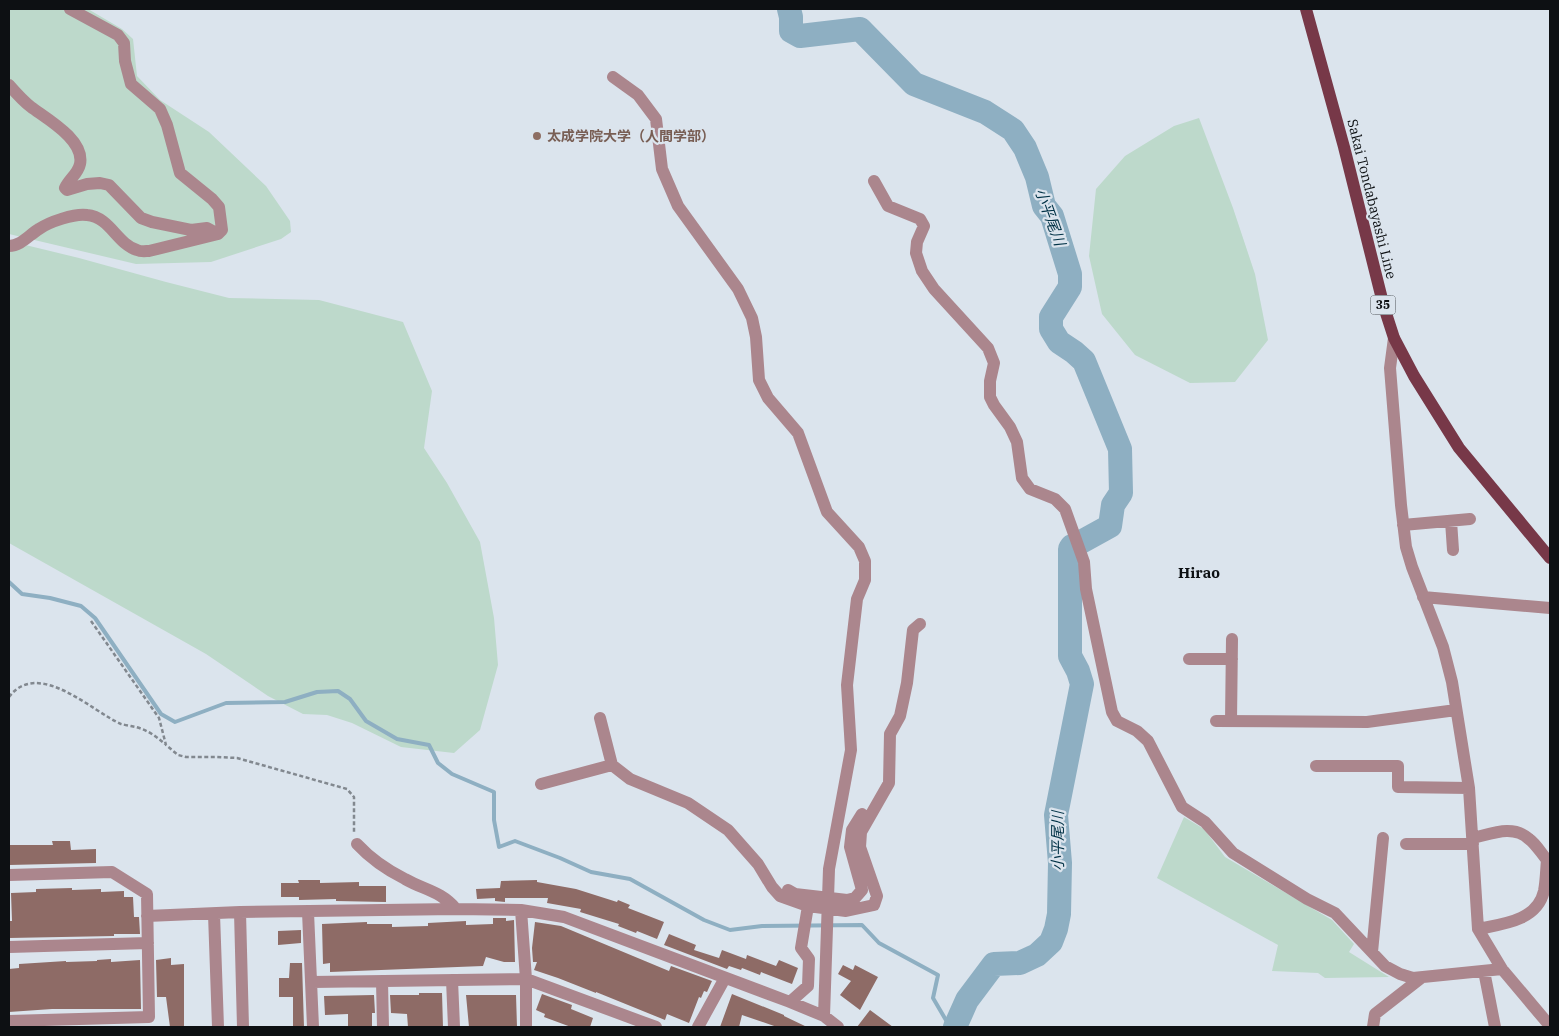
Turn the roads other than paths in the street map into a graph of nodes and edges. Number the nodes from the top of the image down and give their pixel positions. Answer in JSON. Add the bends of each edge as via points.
{"nodes":[{"id":1,"x":70,"y":9,"type":"edge"},
{"id":2,"x":1306,"y":9,"type":"edge"},
{"id":3,"x":613,"y":77,"type":"dead end"},
{"id":4,"x":9,"y":85,"type":"edge"},
{"id":5,"x":874,"y":181,"type":"dead end"},
{"id":6,"x":218,"y":234,"type":"junction"},
{"id":7,"x":9,"y":246,"type":"edge"},
{"id":8,"x":1394,"y":338,"type":"junction"},
{"id":9,"x":1470,"y":519,"type":"dead end"},
{"id":10,"x":1451,"y":520,"type":"junction"},
{"id":11,"x":1404,"y":525,"type":"junction"},
{"id":12,"x":1453,"y":550,"type":"dead end"},
{"id":13,"x":1550,"y":558,"type":"edge"},
{"id":14,"x":1423,"y":597,"type":"junction"},
{"id":15,"x":1550,"y":608,"type":"edge"},
{"id":16,"x":920,"y":624,"type":"dead end"},
{"id":17,"x":1232,"y":639,"type":"dead end"},
{"id":18,"x":1189,"y":659,"type":"dead end"},
{"id":19,"x":1232,"y":659,"type":"junction"},
{"id":20,"x":1456,"y":710,"type":"junction"},
{"id":21,"x":600,"y":718,"type":"dead end"},
{"id":22,"x":1216,"y":721,"type":"dead end"},
{"id":23,"x":1231,"y":721,"type":"junction"},
{"id":24,"x":612,"y":765,"type":"junction"},
{"id":25,"x":1316,"y":766,"type":"dead end"},
{"id":26,"x":889,"y":783,"type":"junction"},
{"id":27,"x":541,"y":784,"type":"dead end"},
{"id":28,"x":1469,"y":788,"type":"junction"},
{"id":29,"x":713,"y":818,"type":"junction"},
{"id":30,"x":1383,"y":838,"type":"dead end"},
{"id":31,"x":1473,"y":841,"type":"junction"},
{"id":32,"x":357,"y":844,"type":"road end"},
{"id":33,"x":1406,"y":844,"type":"dead end"},
{"id":34,"x":9,"y":875,"type":"edge"},
{"id":35,"x":829,"y":901,"type":"junction"},
{"id":36,"x":807,"y":908,"type":"junction"},
{"id":37,"x":456,"y":909,"type":"junction"},
{"id":38,"x":521,"y":910,"type":"junction"},
{"id":39,"x":240,"y":912,"type":"junction"},
{"id":40,"x":308,"y":912,"type":"junction"},
{"id":41,"x":214,"y":914,"type":"junction"},
{"id":42,"x":147,"y":916,"type":"junction"},
{"id":43,"x":1478,"y":929,"type":"junction"},
{"id":44,"x":148,"y":943,"type":"junction"},
{"id":45,"x":9,"y":947,"type":"edge"},
{"id":46,"x":1372,"y":952,"type":"junction"},
{"id":47,"x":1502,"y":969,"type":"junction"},
{"id":48,"x":1484,"y":971,"type":"junction"},
{"id":49,"x":725,"y":978,"type":"junction"},
{"id":50,"x":1421,"y":978,"type":"junction"},
{"id":51,"x":526,"y":979,"type":"junction"},
{"id":52,"x":452,"y":980,"type":"junction"},
{"id":53,"x":382,"y":981,"type":"junction"},
{"id":54,"x":312,"y":982,"type":"junction"},
{"id":55,"x":790,"y":1002,"type":"junction"},
{"id":56,"x":824,"y":1016,"type":"junction"},
{"id":57,"x":1549,"y":1020,"type":"edge"},
{"id":58,"x":9,"y":1021,"type":"edge"},
{"id":59,"x":218,"y":1027,"type":"edge"},
{"id":60,"x":242,"y":1027,"type":"edge"},
{"id":61,"x":314,"y":1027,"type":"edge"},
{"id":62,"x":383,"y":1027,"type":"edge"},
{"id":63,"x":454,"y":1027,"type":"edge"},
{"id":64,"x":526,"y":1027,"type":"edge"},
{"id":65,"x":656,"y":1027,"type":"edge"},
{"id":66,"x":698,"y":1027,"type":"edge"},
{"id":67,"x":838,"y":1027,"type":"edge"},
{"id":68,"x":1372,"y":1027,"type":"edge"},
{"id":69,"x":1495,"y":1027,"type":"edge"}],
"edges":[{"from":1,"to":6,"type":"street","via":[[118,35],[124,43],[131,84],[160,109],[180,173],[219,207],[222,230]]},
{"from":2,"to":8,"type":"main road","name":"Sakai Tondabayashi Line","number":"35"},
{"from":3,"to":35,"type":"street","via":[[638,95],[656,119],[662,169],[678,206],[738,289],[752,318],[759,380],[768,398],[798,433],[827,512],[859,547],[865,561],[865,580],[857,599],[847,685],[851,750],[829,869]]},
{"from":4,"to":6,"type":"street","via":[[72,141],[80,162],[78,171],[65,188],[67,190],[87,184],[109,185],[141,218],[191,230],[207,228]]},
{"from":5,"to":46,"type":"street","via":[[888,206],[920,219],[924,226],[916,253],[922,272],[988,348],[994,363],[990,397],[1017,442],[1022,478],[1030,489],[1055,499],[1065,509],[1084,562],[1086,589],[1108,698],[1117,721],[1148,741],[1182,807],[1205,822],[1232,853],[1336,913]]},
{"from":6,"to":7,"type":"street","via":[[138,251],[107,223],[87,215],[64,218]]},
{"from":8,"to":11,"type":"street","via":[[1390,368]]},
{"from":8,"to":13,"type":"main road","name":"Sakai Tondabayashi Line","number":"35","via":[[1459,448]]},
{"from":9,"to":10,"type":"street"},
{"from":10,"to":11,"type":"street"},
{"from":10,"to":12,"type":"street"},
{"from":11,"to":14,"type":"street","via":[[1408,554]]},
{"from":14,"to":15,"type":"street"},
{"from":14,"to":20,"type":"street","via":[[1443,648]]},
{"from":16,"to":26,"type":"street","via":[[913,630],[900,716],[890,734]]},
{"from":17,"to":19,"type":"street"},
{"from":18,"to":19,"type":"street"},
{"from":19,"to":23,"type":"street"},
{"from":20,"to":23,"type":"street","via":[[1367,722]]},
{"from":20,"to":28,"type":"street"},
{"from":21,"to":24,"type":"street"},
{"from":22,"to":23,"type":"street"},
{"from":24,"to":27,"type":"street"},
{"from":24,"to":29,"type":"street","via":[[630,779],[688,803]]},
{"from":25,"to":28,"type":"street","via":[[1398,766],[1398,787]]},
{"from":26,"to":35,"type":"street","via":[[877,789],[852,830],[850,848],[862,890],[854,898]]},
{"from":26,"to":36,"type":"street","via":[[861,832],[860,847],[877,896],[874,905],[846,911]]},
{"from":28,"to":31,"type":"street"},
{"from":29,"to":35,"type":"street","via":[[717,813],[743,836],[782,887],[795,894]]},
{"from":29,"to":36,"type":"street","via":[[744,846],[780,896]]},
{"from":30,"to":46,"type":"street"},
{"from":31,"to":33,"type":"street"},
{"from":31,"to":43,"type":"street"},
{"from":31,"to":43,"type":"street","via":[[1506,830],[1515,831],[1528,838],[1547,860],[1544,892],[1535,909],[1507,924]]},
{"from":32,"to":37,"type":"street","via":[[404,879],[447,898]]},
{"from":34,"to":42,"type":"street","via":[[112,872],[147,894]]},
{"from":35,"to":56,"type":"street"},
{"from":36,"to":55,"type":"street","via":[[801,948],[809,959],[808,986]]},
{"from":37,"to":38,"type":"street"},
{"from":37,"to":40,"type":"street"},
{"from":38,"to":49,"type":"street","via":[[564,917]]},
{"from":38,"to":51,"type":"street"},
{"from":39,"to":40,"type":"street"},
{"from":39,"to":41,"type":"street"},
{"from":39,"to":60,"type":"street"},
{"from":40,"to":54,"type":"street"},
{"from":41,"to":42,"type":"street"},
{"from":41,"to":59,"type":"street"},
{"from":42,"to":44,"type":"street"},
{"from":43,"to":47,"type":"street"},
{"from":44,"to":45,"type":"street"},
{"from":44,"to":58,"type":"street","via":[[149,1017]]},
{"from":46,"to":50,"type":"street","via":[[1385,966],[1400,974]]},
{"from":47,"to":48,"type":"street"},
{"from":47,"to":57,"type":"street"},
{"from":48,"to":50,"type":"street"},
{"from":48,"to":69,"type":"street"},
{"from":49,"to":55,"type":"street"},
{"from":49,"to":66,"type":"street"},
{"from":50,"to":68,"type":"street","via":[[1376,1014]]},
{"from":51,"to":52,"type":"street"},
{"from":51,"to":64,"type":"street"},
{"from":51,"to":65,"type":"street"},
{"from":52,"to":53,"type":"street"},
{"from":52,"to":63,"type":"street"},
{"from":53,"to":54,"type":"street"},
{"from":53,"to":62,"type":"street"},
{"from":54,"to":61,"type":"street"},
{"from":55,"to":56,"type":"street"},
{"from":56,"to":67,"type":"street"}]}
